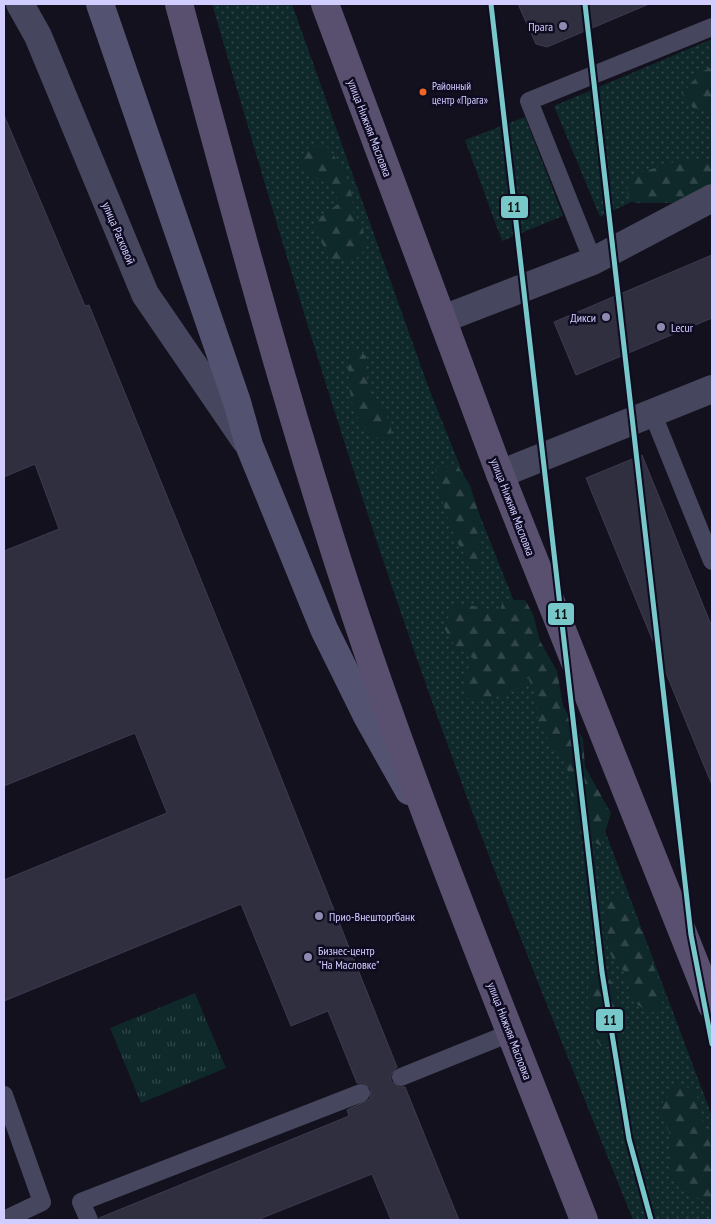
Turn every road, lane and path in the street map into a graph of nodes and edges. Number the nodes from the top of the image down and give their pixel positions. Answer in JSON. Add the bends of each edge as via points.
{"nodes":[{"id":1,"x":20,"y":4,"type":"edge"},
{"id":2,"x":100,"y":4,"type":"edge"},
{"id":3,"x":179,"y":4,"type":"edge"},
{"id":4,"x":325,"y":4,"type":"edge"},
{"id":5,"x":712,"y":26,"type":"edge"},
{"id":6,"x":712,"y":198,"type":"edge"},
{"id":7,"x":593,"y":260,"type":"junction"},
{"id":8,"x":443,"y":319,"type":"junction"},
{"id":9,"x":712,"y":389,"type":"edge"},
{"id":10,"x":652,"y":412,"type":"junction"},
{"id":11,"x":249,"y":445,"type":"junction"},
{"id":12,"x":500,"y":474,"type":"junction"},
{"id":13,"x":712,"y":561,"type":"edge"},
{"id":14,"x":436,"y":841,"type":"junction"},
{"id":15,"x":712,"y":1006,"type":"edge"},
{"id":16,"x":510,"y":1033,"type":"junction"},
{"id":17,"x":401,"y":1076,"type":"dead end"},
{"id":18,"x":362,"y":1093,"type":"dead end"},
{"id":19,"x":4,"y":1094,"type":"edge"},
{"id":20,"x":4,"y":1220,"type":"edge"},
{"id":21,"x":88,"y":1220,"type":"edge"},
{"id":22,"x":584,"y":1220,"type":"edge"}],
"edges":[{"from":1,"to":11,"type":"street","name":"улица Расковой","via":[[38,36],[145,294]]},
{"from":2,"to":11,"type":"street","name":"улица Нижняя Масловка"},
{"from":3,"to":14,"type":"main road","name":"улица Нижняя Масловка","via":[[251,273],[304,454],[357,619]]},
{"from":4,"to":8,"type":"main road","name":"улица Нижняя Масловка"},
{"from":5,"to":7,"type":"lane","via":[[529,101]]},
{"from":6,"to":7,"type":"street"},
{"from":7,"to":8,"type":"street"},
{"from":8,"to":12,"type":"main road","name":"улица Нижняя Масловка"},
{"from":9,"to":10,"type":"street"},
{"from":10,"to":12,"type":"street"},
{"from":10,"to":13,"type":"lane"},
{"from":11,"to":14,"type":"street","name":"улица Нижняя Масловка","via":[[324,629],[368,718]]},
{"from":12,"to":15,"type":"main road","name":"улица Нижняя Масловка"},
{"from":14,"to":16,"type":"main road","name":"улица Нижняя Масловка"},
{"from":16,"to":17,"type":"lane"},
{"from":16,"to":22,"type":"main road","name":"улица Нижняя Масловка"},
{"from":18,"to":21,"type":"lane","via":[[81,1202]]},
{"from":19,"to":20,"type":"lane","via":[[42,1202]]}]}
